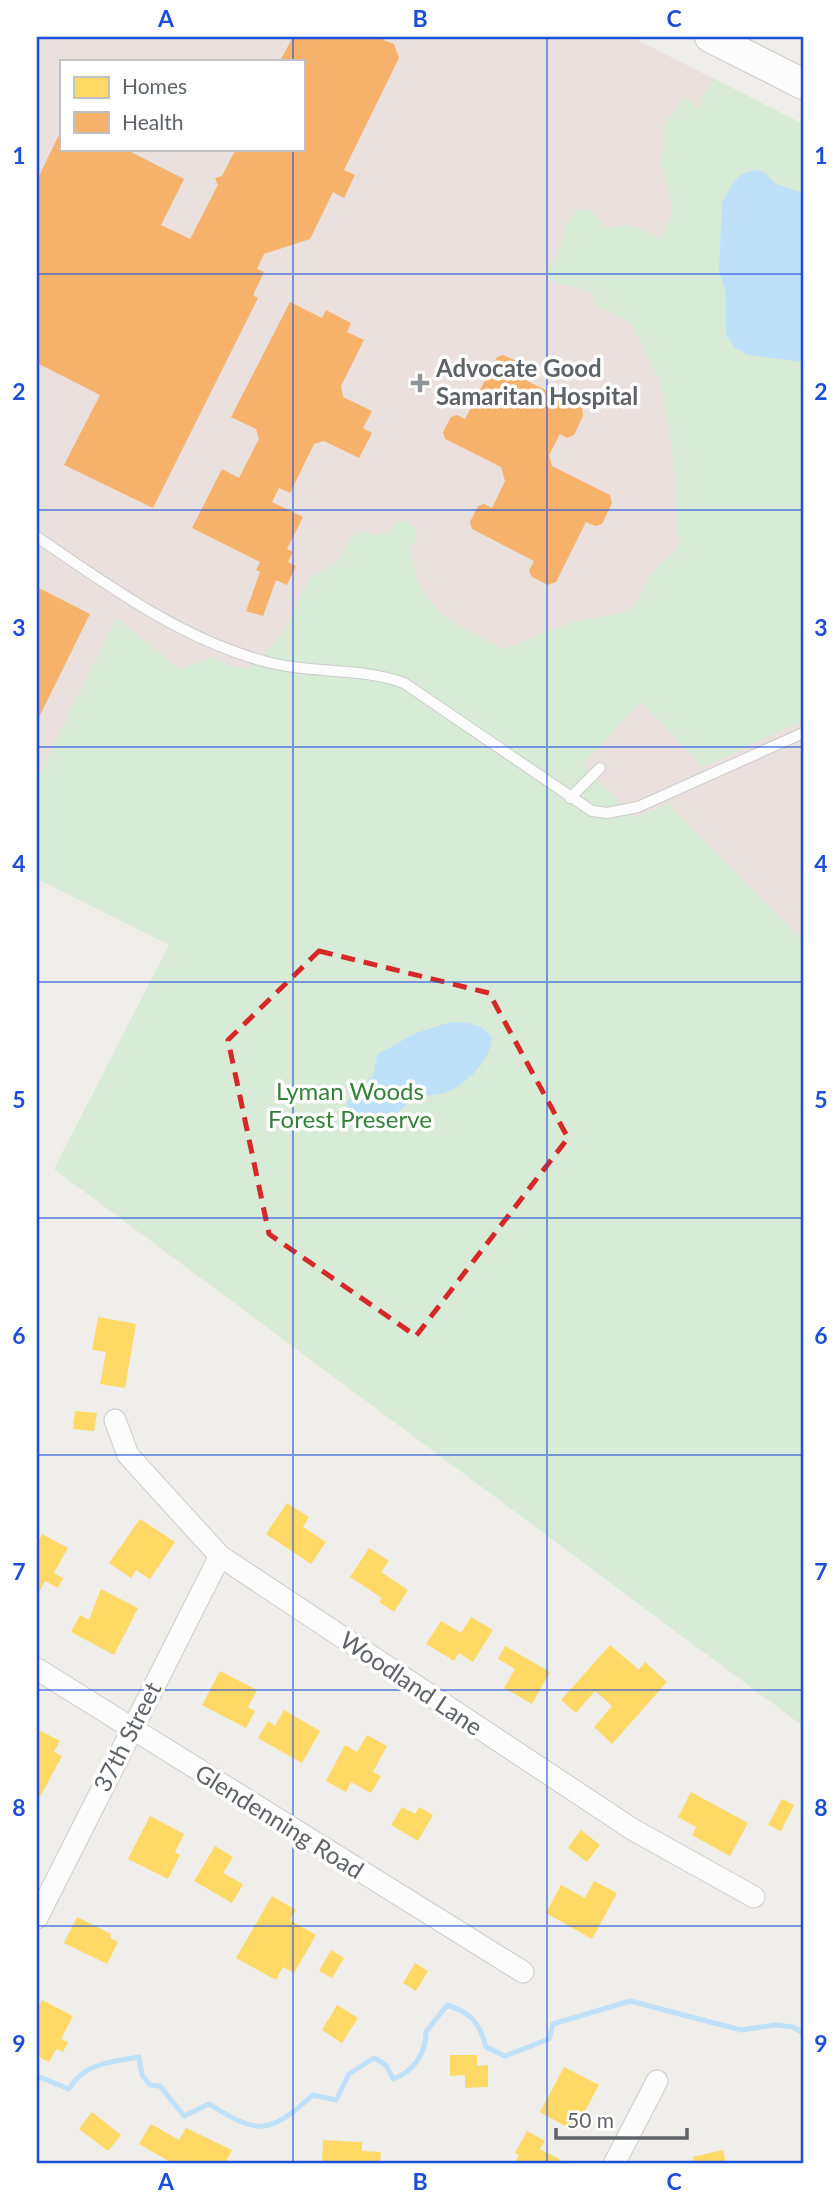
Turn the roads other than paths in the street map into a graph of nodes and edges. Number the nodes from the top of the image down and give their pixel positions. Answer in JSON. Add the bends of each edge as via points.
{"nodes":[{"id":1,"x":710,"y":37,"type":"edge"},
{"id":2,"x":803,"y":84,"type":"edge"},
{"id":3,"x":37,"y":537,"type":"edge"},
{"id":4,"x":803,"y":733,"type":"edge"},
{"id":5,"x":600,"y":768,"type":"dead end"},
{"id":6,"x":570,"y":798,"type":"junction"},
{"id":7,"x":115,"y":1420,"type":"dead end"},
{"id":8,"x":220,"y":1556,"type":"junction"},
{"id":9,"x":37,"y":1669,"type":"edge"},
{"id":10,"x":132,"y":1731,"type":"junction"},
{"id":11,"x":754,"y":1897,"type":"dead end"},
{"id":12,"x":37,"y":1918,"type":"edge"},
{"id":13,"x":523,"y":1972,"type":"dead end"},
{"id":14,"x":657,"y":2081,"type":"dead end"},
{"id":15,"x":614,"y":2164,"type":"edge"}],
"edges":[{"from":1,"to":2,"type":"main road"},
{"from":3,"to":6,"type":"lane","via":[[133,603],[233,652],[270,663],[384,676],[404,683]]},
{"from":4,"to":6,"type":"lane","via":[[638,807],[599,812]]},
{"from":5,"to":6,"type":"lane"},
{"from":7,"to":8,"type":"street","name":"Woodland Lane","via":[[128,1455]]},
{"from":8,"to":10,"type":"street","name":"37th Street"},
{"from":8,"to":11,"type":"street","name":"Woodland Lane","via":[[621,1822]]},
{"from":9,"to":10,"type":"street","name":"Glendenning Road"},
{"from":10,"to":12,"type":"street","name":"37th Street"},
{"from":10,"to":13,"type":"street","name":"Glendenning Road"},
{"from":14,"to":15,"type":"street"}]}
